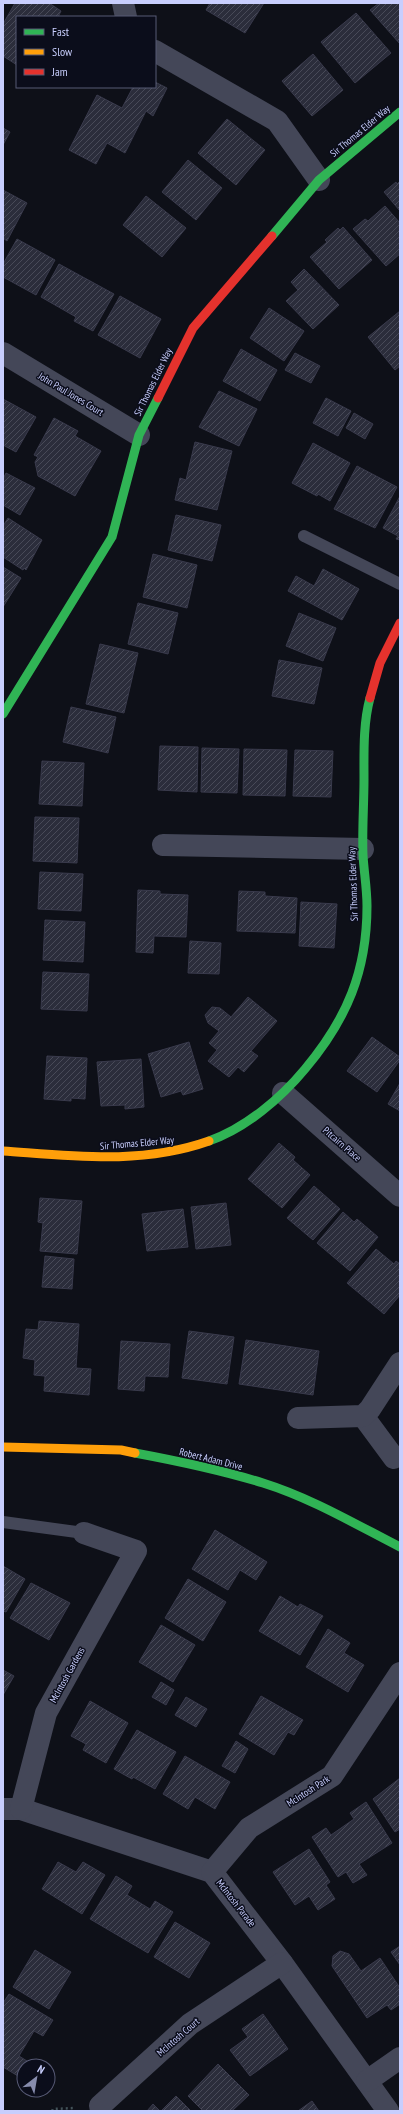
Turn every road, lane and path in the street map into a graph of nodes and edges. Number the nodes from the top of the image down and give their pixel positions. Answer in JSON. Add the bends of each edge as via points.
{"nodes":[{"id":1,"x":123,"y":3,"type":"edge"},
{"id":2,"x":126,"y":16,"type":"edge"},
{"id":3,"x":156,"y":52,"type":"edge"},
{"id":4,"x":400,"y":112,"type":"edge"},
{"id":5,"x":319,"y":180,"type":"junction"},
{"id":6,"x":3,"y":353,"type":"edge"},
{"id":7,"x":139,"y":435,"type":"junction"},
{"id":8,"x":304,"y":536,"type":"dead end"},
{"id":9,"x":400,"y":584,"type":"edge"},
{"id":10,"x":400,"y":623,"type":"edge"},
{"id":11,"x":3,"y":714,"type":"edge"},
{"id":12,"x":163,"y":845,"type":"dead end"},
{"id":13,"x":363,"y":849,"type":"junction"},
{"id":14,"x":283,"y":1093,"type":"junction"},
{"id":15,"x":3,"y":1151,"type":"edge"},
{"id":16,"x":400,"y":1196,"type":"edge"},
{"id":17,"x":400,"y":1363,"type":"edge"},
{"id":18,"x":363,"y":1416,"type":"junction"},
{"id":19,"x":298,"y":1418,"type":"dead end"},
{"id":20,"x":3,"y":1447,"type":"edge"},
{"id":21,"x":394,"y":1458,"type":"dead end"},
{"id":22,"x":3,"y":1522,"type":"edge"},
{"id":23,"x":84,"y":1533,"type":"joint"},
{"id":24,"x":400,"y":1547,"type":"edge"},
{"id":25,"x":400,"y":1673,"type":"edge"},
{"id":26,"x":12,"y":1809,"type":"edge"},
{"id":27,"x":212,"y":1872,"type":"junction"},
{"id":28,"x":282,"y":1963,"type":"junction"},
{"id":29,"x":400,"y":2058,"type":"edge"},
{"id":30,"x":367,"y":2081,"type":"junction"},
{"id":31,"x":100,"y":2106,"type":"dead end"},
{"id":32,"x":388,"y":2111,"type":"edge"}],
"edges":[{"from":1,"to":2,"type":"street"},
{"from":3,"to":5,"type":"street","via":[[277,121]]},
{"from":4,"to":5,"type":"street","name":"Sir Thomas Elder Way"},
{"from":5,"to":7,"type":"street","name":"Sir Thomas Elder Way","via":[[193,328]]},
{"from":6,"to":7,"type":"street","name":"John Paul Jones Court"},
{"from":7,"to":11,"type":"street","name":"Sir Thomas Elder Way","via":[[112,537]]},
{"from":8,"to":9,"type":"lane"},
{"from":10,"to":13,"type":"street","name":"Sir Thomas Elder Way","via":[[384,653],[371,691],[366,721]]},
{"from":12,"to":13,"type":"street"},
{"from":13,"to":14,"type":"street","name":"Sir Thomas Elder Way","via":[[367,904],[363,961],[350,1001],[309,1066]]},
{"from":14,"to":15,"type":"street","name":"Sir Thomas Elder Way","via":[[226,1134],[183,1150],[99,1158]]},
{"from":14,"to":16,"type":"street","name":"Pitcairn Place"},
{"from":17,"to":18,"type":"street","via":[[370,1410]]},
{"from":18,"to":19,"type":"street"},
{"from":18,"to":21,"type":"street"},
{"from":20,"to":24,"type":"street","name":"Robert Adam Drive","via":[[121,1450],[263,1483],[324,1508]]},
{"from":22,"to":23,"type":"lane"},
{"from":23,"to":26,"type":"street","name":"McIntosh Gardens","via":[[136,1551],[46,1713]]},
{"from":25,"to":27,"type":"street","name":"McIntosh Park","via":[[332,1776],[249,1828]]},
{"from":26,"to":27,"type":"street","name":"McIntosh Parade"},
{"from":27,"to":28,"type":"street","name":"McIntosh Parade"},
{"from":28,"to":30,"type":"street","name":"McIntosh Parade"},
{"from":28,"to":31,"type":"street","name":"McIntosh Court","via":[[190,2024]]},
{"from":29,"to":30,"type":"street"},
{"from":30,"to":32,"type":"street","name":"McIntosh Parade"}]}
